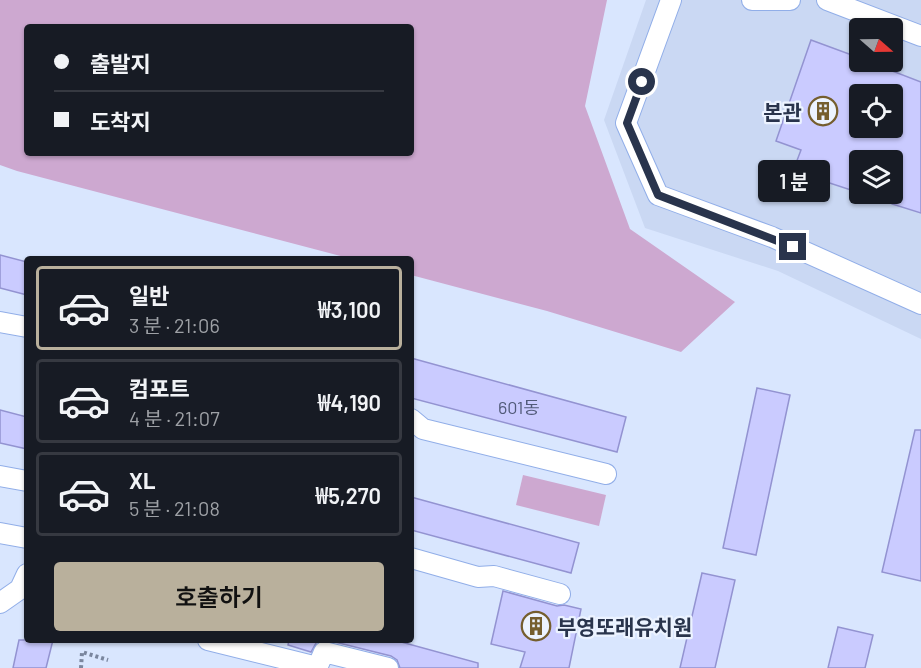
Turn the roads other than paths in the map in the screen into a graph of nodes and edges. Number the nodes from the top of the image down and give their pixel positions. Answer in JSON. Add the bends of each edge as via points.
{"nodes":[{"id":1,"x":672,"y":0,"type":"edge"},
{"id":2,"x":752,"y":0,"type":"edge"},
{"id":3,"x":790,"y":0,"type":"edge"},
{"id":4,"x":827,"y":0,"type":"edge"},
{"id":5,"x":921,"y":36,"type":"edge"},
{"id":6,"x":921,"y":304,"type":"edge"},
{"id":7,"x":0,"y":322,"type":"edge"},
{"id":8,"x":24,"y":326,"type":"edge"},
{"id":9,"x":414,"y":422,"type":"edge"},
{"id":10,"x":606,"y":474,"type":"dead end"},
{"id":11,"x":0,"y":476,"type":"edge"},
{"id":12,"x":24,"y":480,"type":"edge"},
{"id":13,"x":0,"y":532,"type":"edge"},
{"id":14,"x":24,"y":537,"type":"edge"},
{"id":15,"x":414,"y":559,"type":"edge"},
{"id":16,"x":24,"y":585,"type":"edge"},
{"id":17,"x":560,"y":594,"type":"dead end"},
{"id":18,"x":0,"y":603,"type":"edge"},
{"id":19,"x":220,"y":643,"type":"edge"},
{"id":20,"x":317,"y":668,"type":"edge"},
{"id":21,"x":388,"y":668,"type":"edge"}],
"edges":[{"from":1,"to":6,"type":"lane","via":[[627,123],[658,195],[772,237]]},
{"from":2,"to":3,"type":"lane"},
{"from":4,"to":5,"type":"lane"},
{"from":7,"to":8,"type":"lane"},
{"from":9,"to":10,"type":"lane","via":[[423,429]]},
{"from":11,"to":12,"type":"lane"},
{"from":13,"to":14,"type":"lane"},
{"from":15,"to":17,"type":"lane"},
{"from":16,"to":18,"type":"lane"},
{"from":19,"to":20,"type":"lane"},
{"from":20,"to":21,"type":"lane","via":[[324,651]]}]}
